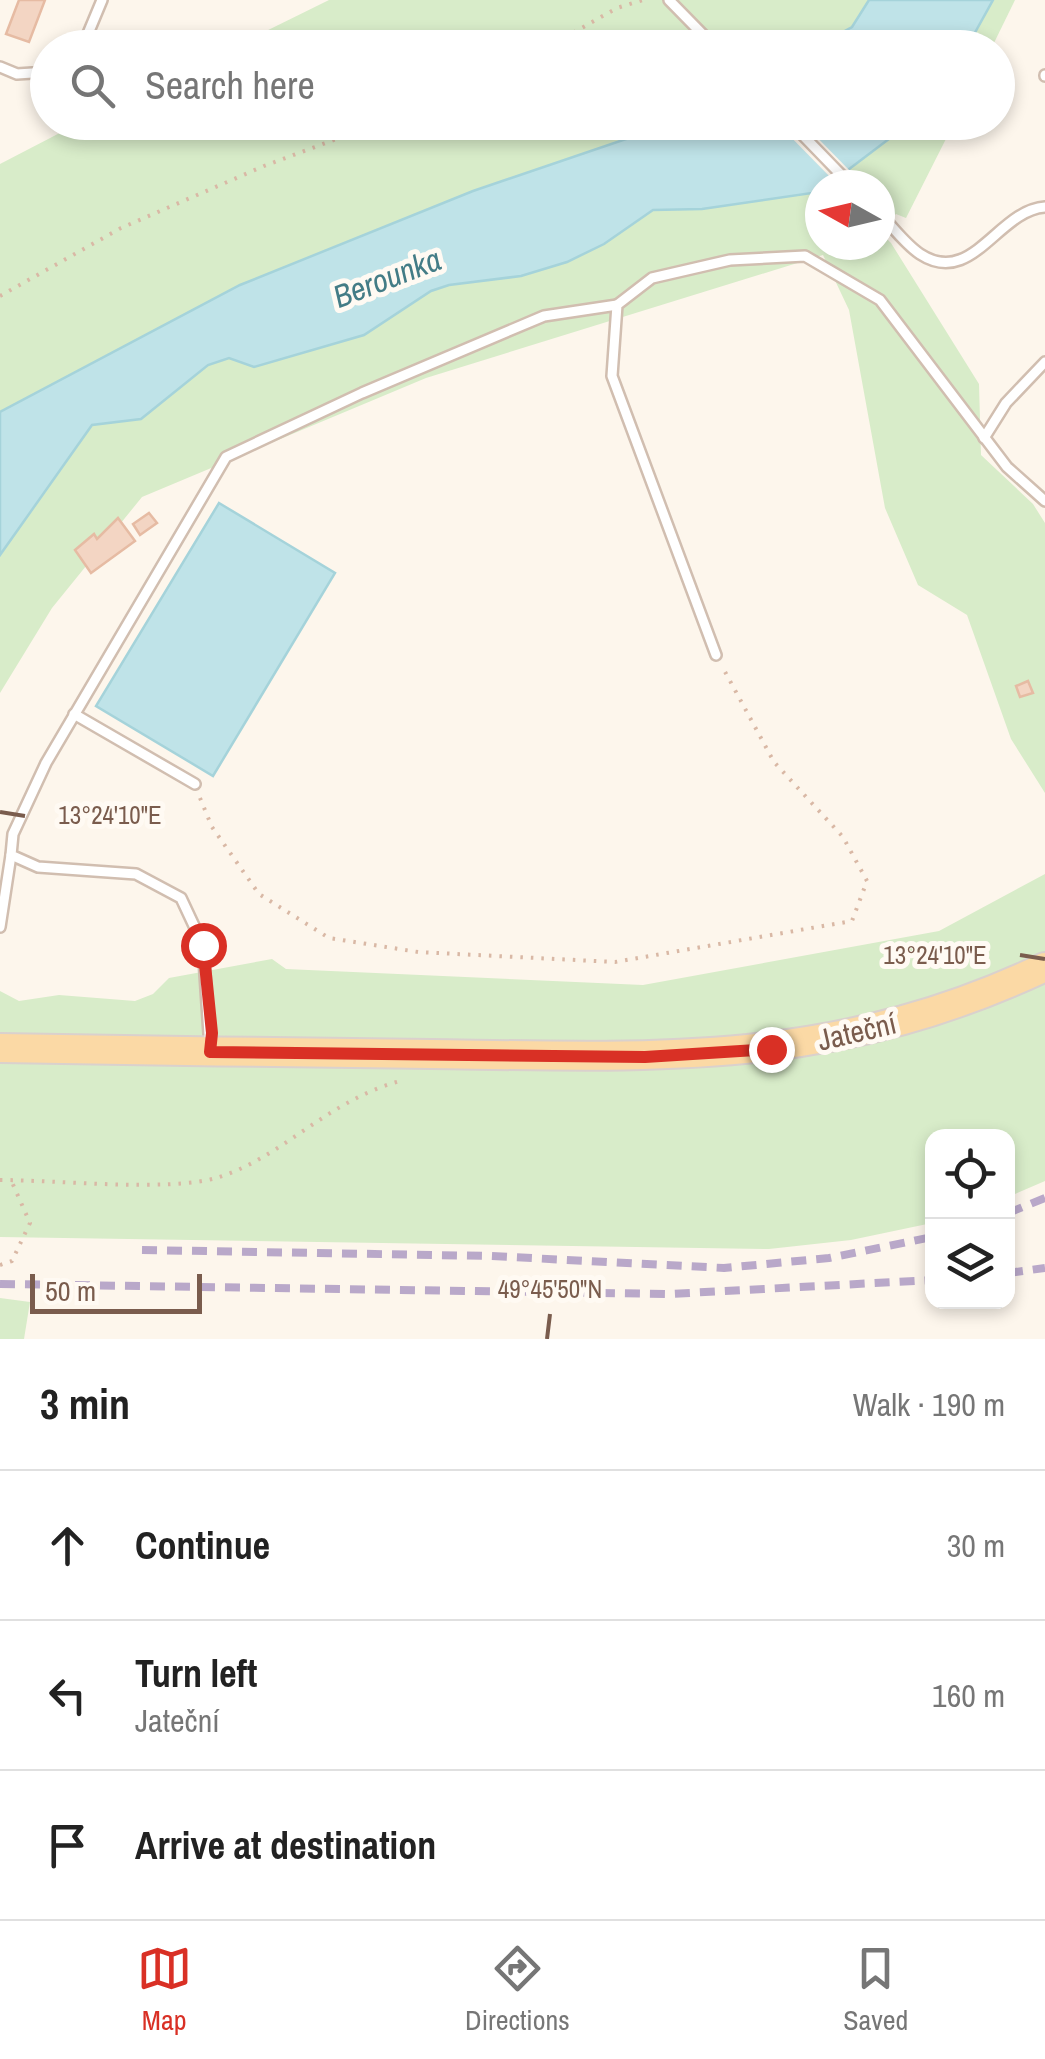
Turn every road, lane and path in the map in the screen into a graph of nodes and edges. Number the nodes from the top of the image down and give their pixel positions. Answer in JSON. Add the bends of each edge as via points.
{"nodes":[{"id":1,"x":102,"y":0,"type":"edge"},
{"id":2,"x":643,"y":0,"type":"edge"},
{"id":3,"x":669,"y":0,"type":"edge"},
{"id":4,"x":90,"y":30,"type":"edge"},
{"id":5,"x":578,"y":30,"type":"edge"},
{"id":6,"x":698,"y":30,"type":"edge"},
{"id":7,"x":0,"y":67,"type":"edge"},
{"id":8,"x":30,"y":73,"type":"edge"},
{"id":9,"x":334,"y":140,"type":"edge"},
{"id":10,"x":808,"y":140,"type":"edge"},
{"id":11,"x":837,"y":170,"type":"edge"},
{"id":12,"x":1045,"y":207,"type":"edge"},
{"id":13,"x":895,"y":228,"type":"edge"},
{"id":14,"x":0,"y":296,"type":"edge"},
{"id":15,"x":617,"y":305,"type":"junction"},
{"id":16,"x":1045,"y":362,"type":"edge"},
{"id":17,"x":984,"y":438,"type":"junction"},
{"id":18,"x":1045,"y":500,"type":"edge"},
{"id":19,"x":716,"y":656,"type":"joint"},
{"id":20,"x":74,"y":714,"type":"junction"},
{"id":21,"x":195,"y":784,"type":"joint"},
{"id":22,"x":12,"y":856,"type":"junction"},
{"id":23,"x":0,"y":927,"type":"edge"},
{"id":24,"x":1045,"y":966,"type":"edge"},
{"id":25,"x":12,"y":1048,"type":"edge"},
{"id":26,"x":210,"y":1052,"type":"junction"},
{"id":27,"x":0,"y":1180,"type":"edge"},
{"id":28,"x":10,"y":1180,"type":"junction"},
{"id":29,"x":180,"y":1182,"type":"dead end"},
{"id":30,"x":0,"y":1265,"type":"edge"}],
"edges":[{"from":1,"to":4,"type":"lane"},
{"from":2,"to":5,"type":"path"},
{"from":3,"to":6,"type":"lane"},
{"from":7,"to":8,"type":"lane"},
{"from":9,"to":14,"type":"path","via":[[121,228]]},
{"from":10,"to":11,"type":"lane"},
{"from":12,"to":13,"type":"lane","via":[[1018,215],[975,254],[950,263],[925,257]]},
{"from":15,"to":17,"type":"lane","via":[[652,278],[730,260],[805,256],[880,300]]},
{"from":15,"to":19,"type":"lane","via":[[612,376]]},
{"from":15,"to":20,"type":"lane","via":[[544,316],[226,457]]},
{"from":16,"to":17,"type":"lane"},
{"from":17,"to":18,"type":"lane"},
{"from":19,"to":21,"type":"path","via":[[774,762],[843,837],[867,881],[852,921],[616,962],[418,952],[329,938],[259,894],[212,827]]},
{"from":20,"to":21,"type":"lane"},
{"from":20,"to":22,"type":"lane","via":[[13,834]]},
{"from":22,"to":23,"type":"lane"},
{"from":22,"to":26,"type":"lane","via":[[38,867],[136,874],[181,898],[203,945]]},
{"from":24,"to":26,"type":"main road","name":"Jateční","via":[[899,1023],[737,1053]]},
{"from":25,"to":26,"type":"main road","name":"Jateční"},
{"from":27,"to":28,"type":"path"},
{"from":28,"to":29,"type":"path"},
{"from":28,"to":30,"type":"path","via":[[30,1223],[12,1261]]}]}
